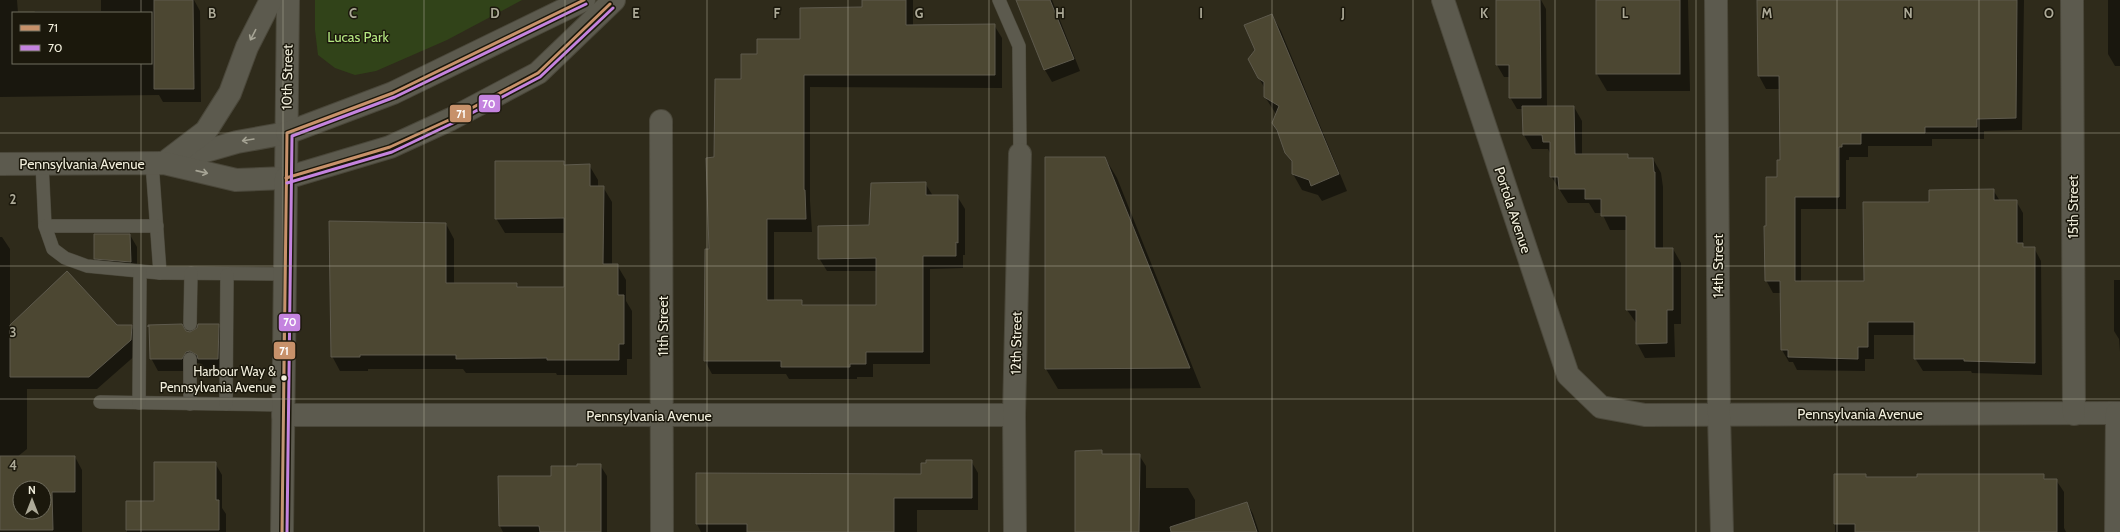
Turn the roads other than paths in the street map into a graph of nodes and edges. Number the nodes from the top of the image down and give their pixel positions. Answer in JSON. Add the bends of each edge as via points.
{"nodes":[{"id":1,"x":271,"y":0,"type":"edge"},
{"id":2,"x":288,"y":0,"type":"edge"},
{"id":3,"x":584,"y":0,"type":"edge"},
{"id":4,"x":614,"y":0,"type":"edge"},
{"id":5,"x":998,"y":0,"type":"edge"},
{"id":6,"x":1443,"y":0,"type":"edge"},
{"id":7,"x":1716,"y":0,"type":"edge"},
{"id":8,"x":2072,"y":0,"type":"edge"},
{"id":9,"x":661,"y":121,"type":"dead end"},
{"id":10,"x":287,"y":133,"type":"junction"},
{"id":11,"x":1020,"y":154,"type":"joint"},
{"id":12,"x":158,"y":163,"type":"junction"},
{"id":13,"x":0,"y":164,"type":"edge"},
{"id":14,"x":42,"y":164,"type":"junction"},
{"id":15,"x":286,"y":178,"type":"junction"},
{"id":16,"x":45,"y":226,"type":"junction"},
{"id":17,"x":157,"y":226,"type":"junction"},
{"id":18,"x":140,"y":271,"type":"junction"},
{"id":19,"x":160,"y":273,"type":"junction"},
{"id":20,"x":191,"y":274,"type":"junction"},
{"id":21,"x":284,"y":274,"type":"junction"},
{"id":22,"x":227,"y":275,"type":"junction"},
{"id":23,"x":190,"y":324,"type":"dead end"},
{"id":24,"x":190,"y":359,"type":"dead end"},
{"id":25,"x":100,"y":402,"type":"dead end"},
{"id":26,"x":139,"y":403,"type":"junction"},
{"id":27,"x":190,"y":404,"type":"junction"},
{"id":28,"x":226,"y":404,"type":"junction"},
{"id":29,"x":1601,"y":407,"type":"joint"},
{"id":30,"x":283,"y":410,"type":"junction"},
{"id":31,"x":2118,"y":413,"type":"edge"},
{"id":32,"x":1719,"y":414,"type":"junction"},
{"id":33,"x":2074,"y":414,"type":"junction"},
{"id":34,"x":1014,"y":415,"type":"junction"},
{"id":35,"x":663,"y":416,"type":"junction"},
{"id":36,"x":282,"y":532,"type":"edge"},
{"id":37,"x":662,"y":532,"type":"edge"},
{"id":38,"x":1015,"y":532,"type":"edge"},
{"id":39,"x":1722,"y":532,"type":"edge"},
{"id":40,"x":2116,"y":532,"type":"edge"}],
"edges":[{"from":1,"to":12,"type":"street","one_way":true,"via":[[247,47],[230,93],[206,131]]},
{"from":2,"to":10,"type":"street","name":"10th Street"},
{"from":3,"to":10,"type":"street","name":"Pennsylvania Avenue","via":[[393,93]]},
{"from":4,"to":15,"type":"street","name":"Pennsylvania Avenue","via":[[538,73],[451,119],[390,147]]},
{"from":5,"to":11,"type":"lane","via":[[1019,46]]},
{"from":6,"to":29,"type":"street","name":"Portola Avenue","via":[[1568,375]]},
{"from":7,"to":32,"type":"street","name":"14th Street"},
{"from":8,"to":33,"type":"street","name":"15th Street"},
{"from":9,"to":35,"type":"street","name":"11th Street"},
{"from":10,"to":12,"type":"street","name":"Pennsylvania Avenue","one_way":true,"via":[[237,142]]},
{"from":10,"to":15,"type":"street","name":"10th Street"},
{"from":11,"to":34,"type":"street","name":"12th Street"},
{"from":12,"to":14,"type":"street","name":"Pennsylvania Avenue"},
{"from":12,"to":15,"type":"street","name":"Pennsylvania Avenue","one_way":true,"via":[[236,180]]},
{"from":12,"to":17,"type":"lane"},
{"from":13,"to":14,"type":"street","name":"Pennsylvania Avenue"},
{"from":14,"to":16,"type":"lane"},
{"from":15,"to":21,"type":"street","name":"10th Street"},
{"from":16,"to":17,"type":"lane"},
{"from":16,"to":18,"type":"lane","via":[[53,249],[65,258],[87,266]]},
{"from":17,"to":19,"type":"lane"},
{"from":18,"to":19,"type":"lane"},
{"from":18,"to":26,"type":"lane"},
{"from":19,"to":20,"type":"lane"},
{"from":20,"to":22,"type":"lane"},
{"from":20,"to":23,"type":"lane"},
{"from":21,"to":22,"type":"lane"},
{"from":21,"to":30,"type":"street","name":"10th Street"},
{"from":22,"to":28,"type":"lane"},
{"from":24,"to":27,"type":"lane"},
{"from":25,"to":26,"type":"lane"},
{"from":26,"to":27,"type":"lane"},
{"from":27,"to":28,"type":"lane"},
{"from":28,"to":30,"type":"lane"},
{"from":29,"to":32,"type":"street","name":"Pennsylvania Avenue","via":[[1645,415]]},
{"from":30,"to":35,"type":"street","name":"Pennsylvania Avenue"},
{"from":30,"to":36,"type":"street","name":"10th Street"},
{"from":31,"to":33,"type":"street","name":"Pennsylvania Avenue"},
{"from":31,"to":40,"type":"street"},
{"from":32,"to":33,"type":"street","name":"Pennsylvania Avenue"},
{"from":32,"to":39,"type":"street","name":"14th Street"},
{"from":34,"to":35,"type":"street","name":"Pennsylvania Avenue"},
{"from":34,"to":38,"type":"street","name":"12th Street"},
{"from":35,"to":37,"type":"street","name":"11th Street"}]}
